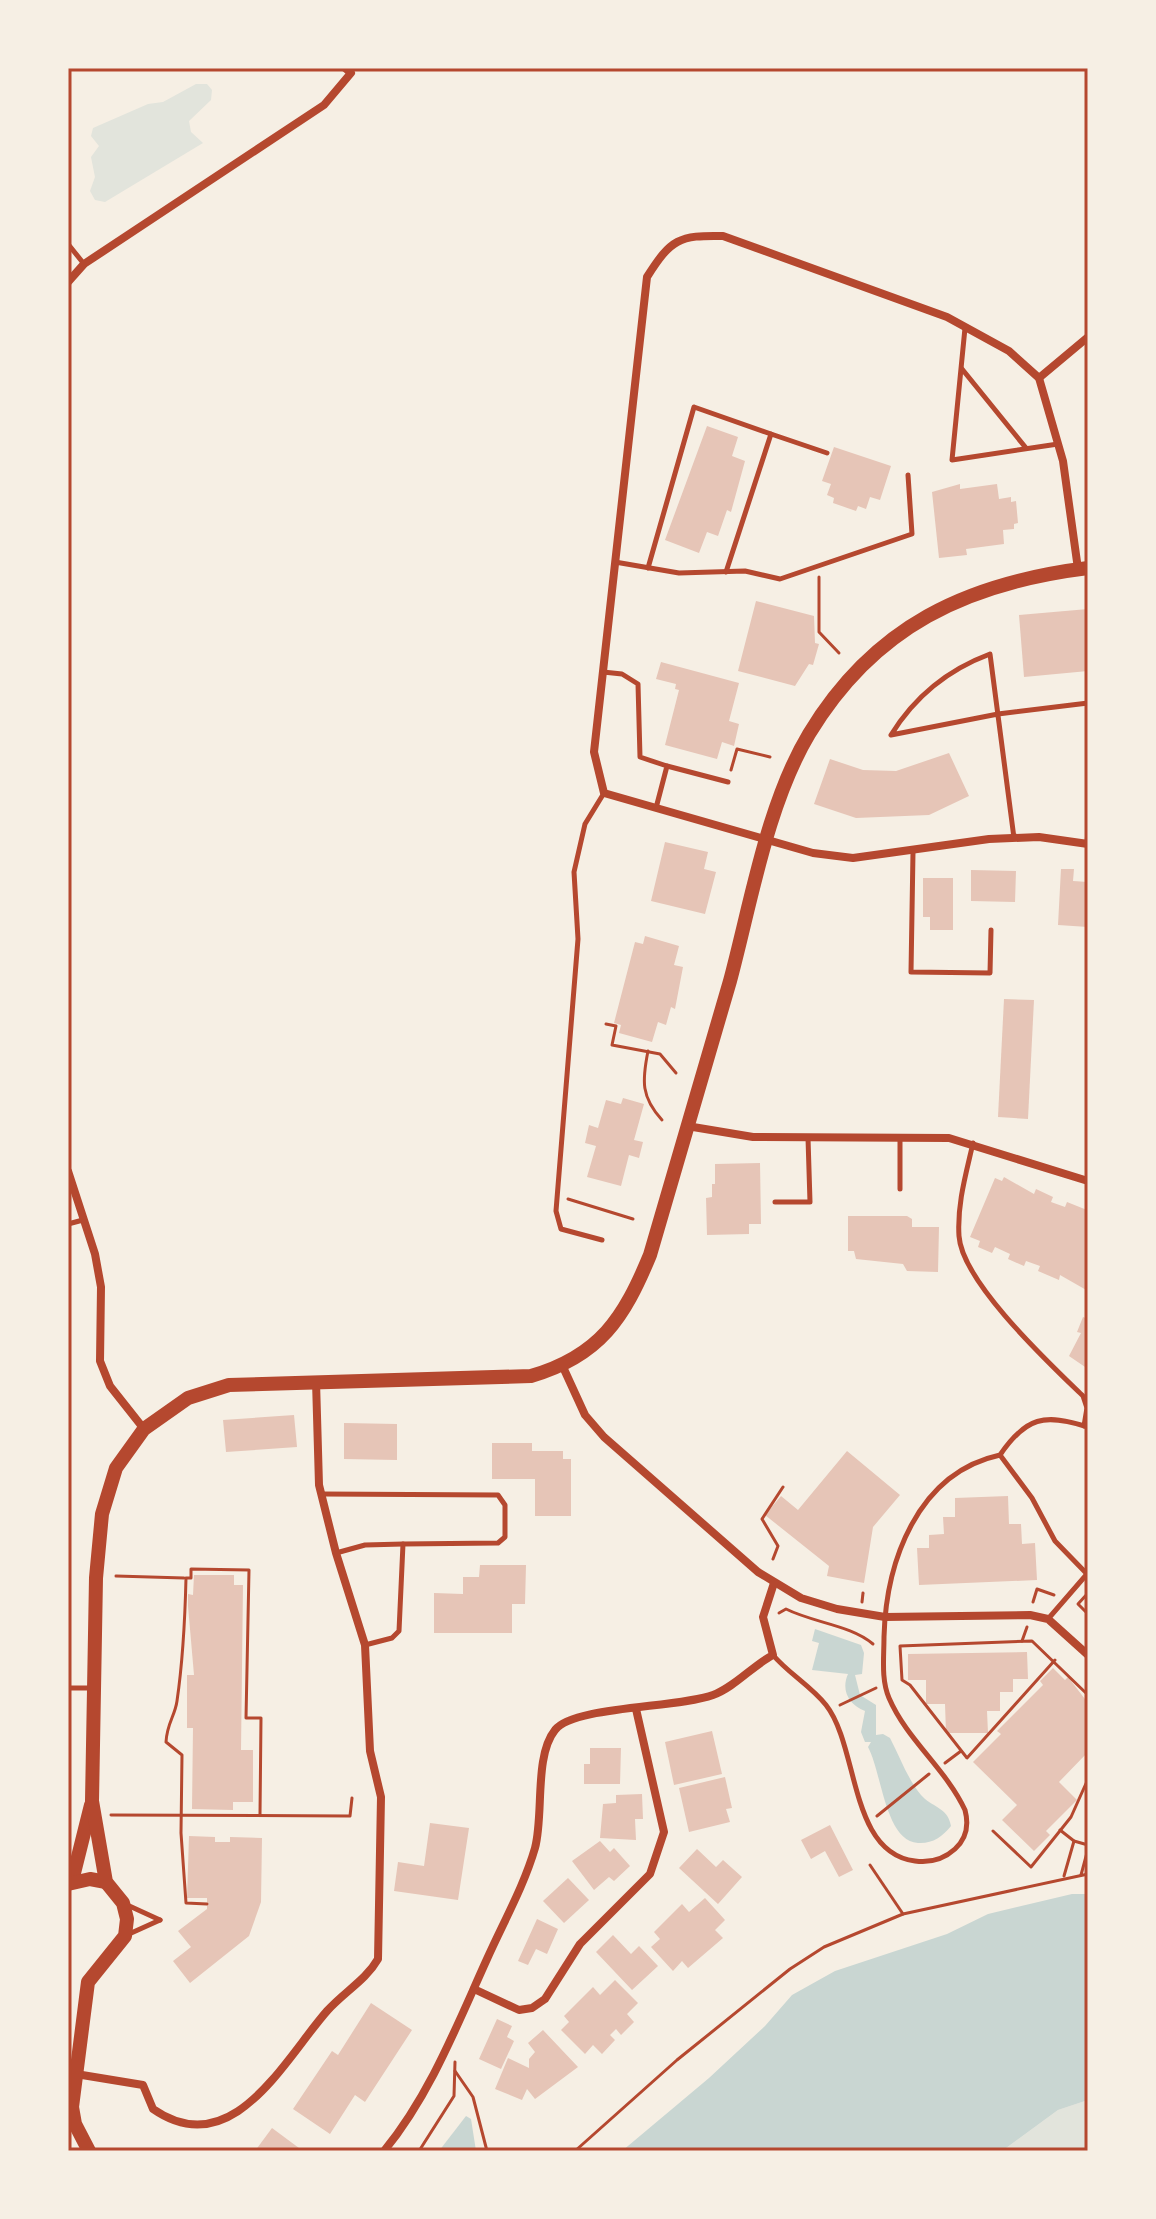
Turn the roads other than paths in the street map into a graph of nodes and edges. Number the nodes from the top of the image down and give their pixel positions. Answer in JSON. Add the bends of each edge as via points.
{"nodes":[{"id":1,"x":348,"y":70,"type":"edge"},
{"id":2,"x":68,"y":244,"type":"edge"},
{"id":3,"x":84,"y":264,"type":"junction"},
{"id":4,"x":68,"y":282,"type":"edge"},
{"id":5,"x":965,"y":327,"type":"junction"},
{"id":6,"x":1088,"y":337,"type":"edge"},
{"id":7,"x":961,"y":368,"type":"junction"},
{"id":8,"x":1039,"y":378,"type":"junction"},
{"id":9,"x":771,"y":434,"type":"junction"},
{"id":10,"x":1058,"y":444,"type":"junction"},
{"id":11,"x":1026,"y":449,"type":"junction"},
{"id":12,"x":827,"y":453,"type":"dead end"},
{"id":13,"x":908,"y":475,"type":"dead end"},
{"id":14,"x":615,"y":562,"type":"junction"},
{"id":15,"x":648,"y":568,"type":"junction"},
{"id":16,"x":1083,"y":568,"type":"edge"},
{"id":17,"x":726,"y":572,"type":"junction"},
{"id":18,"x":603,"y":672,"type":"junction"},
{"id":19,"x":1088,"y":703,"type":"edge"},
{"id":20,"x":998,"y":714,"type":"junction"},
{"id":21,"x":667,"y":766,"type":"junction"},
{"id":22,"x":728,"y":782,"type":"road end"},
{"id":23,"x":604,"y":793,"type":"junction"},
{"id":24,"x":656,"y":809,"type":"junction"},
{"id":25,"x":1088,"y":831,"type":"edge"},
{"id":26,"x":1014,"y":838,"type":"junction"},
{"id":27,"x":767,"y":842,"type":"junction"},
{"id":28,"x":1088,"y":844,"type":"edge"},
{"id":29,"x":913,"y":852,"type":"junction"},
{"id":30,"x":991,"y":930,"type":"dead end"},
{"id":31,"x":686,"y":1125,"type":"junction"},
{"id":32,"x":900,"y":1136,"type":"junction"},
{"id":33,"x":808,"y":1137,"type":"junction"},
{"id":34,"x":973,"y":1142,"type":"junction"},
{"id":35,"x":68,"y":1171,"type":"edge"},
{"id":36,"x":1088,"y":1181,"type":"edge"},
{"id":37,"x":900,"y":1189,"type":"dead end"},
{"id":38,"x":775,"y":1202,"type":"dead end"},
{"id":39,"x":83,"y":1220,"type":"junction"},
{"id":40,"x":68,"y":1224,"type":"edge"},
{"id":41,"x":602,"y":1240,"type":"dead end"},
{"id":42,"x":563,"y":1367,"type":"junction"},
{"id":43,"x":316,"y":1380,"type":"junction"},
{"id":44,"x":1086,"y":1426,"type":"edge"},
{"id":45,"x":144,"y":1429,"type":"junction"},
{"id":46,"x":1000,"y":1455,"type":"junction"},
{"id":47,"x":322,"y":1494,"type":"junction"},
{"id":48,"x":403,"y":1544,"type":"junction"},
{"id":49,"x":336,"y":1553,"type":"junction"},
{"id":50,"x":1088,"y":1574,"type":"edge"},
{"id":51,"x":774,"y":1583,"type":"junction"},
{"id":52,"x":885,"y":1617,"type":"junction"},
{"id":53,"x":1048,"y":1619,"type":"junction"},
{"id":54,"x":365,"y":1645,"type":"junction"},
{"id":55,"x":773,"y":1655,"type":"junction"},
{"id":56,"x":1088,"y":1655,"type":"edge"},
{"id":57,"x":68,"y":1688,"type":"edge"},
{"id":58,"x":94,"y":1688,"type":"junction"},
{"id":59,"x":636,"y":1709,"type":"junction"},
{"id":60,"x":92,"y":1801,"type":"junction"},
{"id":61,"x":70,"y":1882,"type":"edge"},
{"id":62,"x":106,"y":1882,"type":"junction"},
{"id":63,"x":123,"y":1903,"type":"junction"},
{"id":64,"x":125,"y":1936,"type":"junction"},
{"id":65,"x":474,"y":1989,"type":"junction"},
{"id":66,"x":76,"y":2074,"type":"junction"},
{"id":67,"x":89,"y":2151,"type":"edge"},
{"id":68,"x":384,"y":2151,"type":"edge"}],
"edges":[{"from":1,"to":3,"type":"street","via":[[324,105]]},
{"from":2,"to":3,"type":"lane"},
{"from":3,"to":4,"type":"street"},
{"from":5,"to":7,"type":"lane"},
{"from":5,"to":8,"type":"street","via":[[1009,351]]},
{"from":5,"to":14,"type":"street","via":[[723,236],[685,235],[663,252],[647,277]]},
{"from":6,"to":8,"type":"street"},
{"from":7,"to":11,"type":"lane"},
{"from":7,"to":11,"type":"lane","via":[[952,460]]},
{"from":8,"to":10,"type":"street"},
{"from":9,"to":12,"type":"lane"},
{"from":9,"to":15,"type":"lane","via":[[694,407]]},
{"from":9,"to":17,"type":"lane"},
{"from":10,"to":11,"type":"lane"},
{"from":10,"to":16,"type":"street"},
{"from":13,"to":17,"type":"lane","via":[[912,534],[780,579]]},
{"from":14,"to":15,"type":"lane"},
{"from":14,"to":18,"type":"street"},
{"from":15,"to":17,"type":"lane"},
{"from":16,"to":27,"type":"street","via":[[962,597],[918,619],[878,648],[840,689],[808,736]]},
{"from":18,"to":21,"type":"lane","via":[[622,674],[638,684],[640,757]]},
{"from":18,"to":23,"type":"street","via":[[594,752]]},
{"from":19,"to":20,"type":"lane"},
{"from":20,"to":20,"type":"lane","via":[[990,654],[935,684],[891,735]]},
{"from":20,"to":26,"type":"lane"},
{"from":21,"to":22,"type":"lane"},
{"from":21,"to":24,"type":"lane"},
{"from":23,"to":24,"type":"street"},
{"from":23,"to":41,"type":"lane","via":[[585,824],[574,872],[578,939],[557,1196],[561,1229]]},
{"from":24,"to":27,"type":"street"},
{"from":25,"to":28,"type":"lane"},
{"from":26,"to":28,"type":"street"},
{"from":26,"to":29,"type":"street"},
{"from":27,"to":29,"type":"street","via":[[853,858]]},
{"from":27,"to":31,"type":"street"},
{"from":29,"to":30,"type":"lane","via":[[911,972],[990,973]]},
{"from":31,"to":33,"type":"street","via":[[753,1137]]},
{"from":31,"to":42,"type":"street","via":[[650,1255],[629,1306],[597,1343]]},
{"from":32,"to":33,"type":"street"},
{"from":32,"to":34,"type":"street"},
{"from":32,"to":37,"type":"lane"},
{"from":33,"to":38,"type":"lane","via":[[810,1202]]},
{"from":34,"to":36,"type":"street"},
{"from":34,"to":44,"type":"lane","via":[[960,1199],[964,1258],[1026,1341],[1083,1396]]},
{"from":35,"to":39,"type":"street"},
{"from":39,"to":40,"type":"lane"},
{"from":39,"to":45,"type":"street","via":[[101,1287],[100,1361],[110,1386]]},
{"from":42,"to":43,"type":"street","via":[[491,1379]]},
{"from":42,"to":51,"type":"street","via":[[585,1415],[600,1433]]},
{"from":43,"to":45,"type":"street","via":[[229,1385],[188,1398]]},
{"from":43,"to":47,"type":"street"},
{"from":44,"to":46,"type":"lane","via":[[1040,1419],[1017,1431]]},
{"from":45,"to":58,"type":"street","via":[[116,1468],[102,1514]]},
{"from":46,"to":50,"type":"lane","via":[[1055,1541]]},
{"from":46,"to":52,"type":"lane","via":[[977,1460],[938,1490],[915,1517],[898,1550]]},
{"from":47,"to":48,"type":"lane","via":[[498,1495],[505,1505],[505,1537],[498,1543]]},
{"from":47,"to":49,"type":"street"},
{"from":48,"to":49,"type":"lane","via":[[365,1545]]},
{"from":48,"to":54,"type":"lane","via":[[399,1631]]},
{"from":49,"to":54,"type":"street"},
{"from":50,"to":53,"type":"lane"},
{"from":51,"to":52,"type":"street","via":[[819,1604]]},
{"from":51,"to":55,"type":"street","via":[[763,1617]]},
{"from":52,"to":53,"type":"street","via":[[999,1613]]},
{"from":52,"to":55,"type":"lane","via":[[884,1679],[890,1700],[967,1815],[964,1838],[940,1859],[911,1861],[880,1844],[827,1706]]},
{"from":53,"to":56,"type":"street"},
{"from":54,"to":66,"type":"street","via":[[370,1751],[381,1797],[379,1946],[372,1969],[328,2009],[261,2094],[228,2119],[185,2124],[153,2109],[143,2085]]},
{"from":55,"to":59,"type":"street","via":[[715,1695]]},
{"from":57,"to":58,"type":"lane"},
{"from":58,"to":60,"type":"street"},
{"from":59,"to":65,"type":"street","via":[[568,1719],[555,1729],[545,1757],[535,1847]]},
{"from":59,"to":65,"type":"street","via":[[664,1832],[650,1874],[580,1944],[545,1999],[532,2008],[519,2010]]},
{"from":60,"to":61,"type":"street"},
{"from":60,"to":62,"type":"street"},
{"from":61,"to":62,"type":"street"},
{"from":62,"to":63,"type":"street"},
{"from":63,"to":64,"type":"street"},
{"from":63,"to":64,"type":"lane","via":[[160,1920]]},
{"from":64,"to":66,"type":"street","via":[[88,1982]]},
{"from":65,"to":68,"type":"street","via":[[428,2086]]},
{"from":66,"to":67,"type":"street","via":[[72,2107]]}]}
